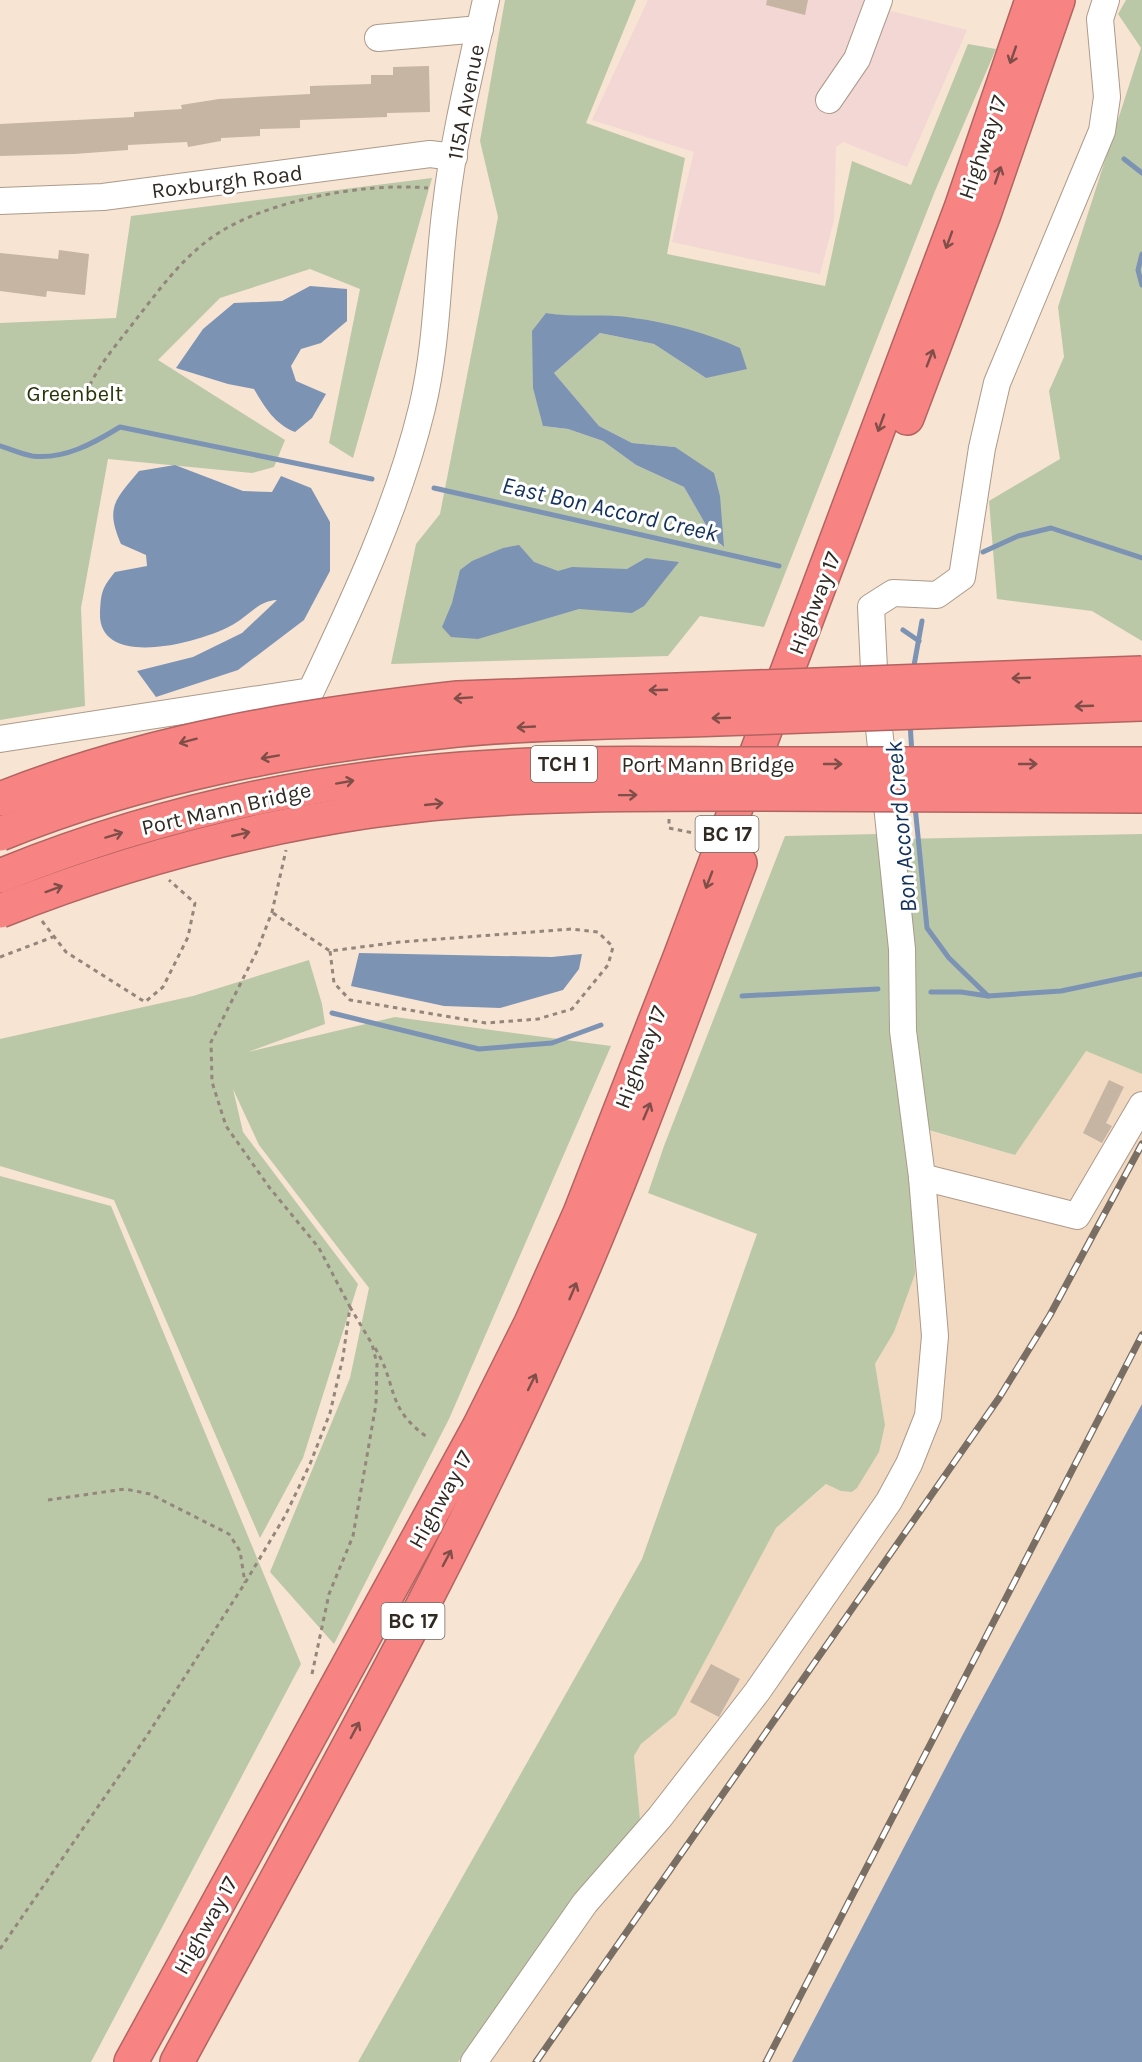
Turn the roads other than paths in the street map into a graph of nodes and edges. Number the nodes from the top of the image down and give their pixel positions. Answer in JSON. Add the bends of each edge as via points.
{"nodes":[{"id":1,"x":486,"y":0,"type":"edge"},
{"id":2,"x":879,"y":0,"type":"edge"},
{"id":3,"x":1032,"y":0,"type":"edge"},
{"id":4,"x":1058,"y":0,"type":"edge"},
{"id":5,"x":1106,"y":0,"type":"edge"},
{"id":6,"x":480,"y":29,"type":"junction"},
{"id":7,"x":378,"y":38,"type":"dead end"},
{"id":8,"x":829,"y":100,"type":"dead end"},
{"id":9,"x":454,"y":157,"type":"junction"},
{"id":10,"x":0,"y":201,"type":"edge"},
{"id":11,"x":1142,"y":673,"type":"edge"},
{"id":12,"x":1142,"y":704,"type":"edge"},
{"id":13,"x":0,"y":739,"type":"edge"},
{"id":14,"x":1142,"y":764,"type":"edge"},
{"id":15,"x":1142,"y":796,"type":"edge"},
{"id":16,"x":0,"y":799,"type":"edge"},
{"id":17,"x":0,"y":834,"type":"edge"},
{"id":18,"x":0,"y":876,"type":"edge"},
{"id":19,"x":0,"y":911,"type":"edge"},
{"id":20,"x":1142,"y":1105,"type":"edge"},
{"id":21,"x":922,"y":1177,"type":"junction"},
{"id":22,"x":361,"y":1642,"type":"junction"},
{"id":23,"x":269,"y":1893,"type":"junction"},
{"id":24,"x":131,"y":2062,"type":"edge"},
{"id":25,"x":153,"y":2062,"type":"edge"},
{"id":26,"x":177,"y":2062,"type":"edge"},
{"id":27,"x":194,"y":2062,"type":"edge"},
{"id":28,"x":474,"y":2062,"type":"edge"}],
"edges":[{"from":1,"to":6,"type":"street","name":"115A Avenue"},
{"from":2,"to":8,"type":"street","via":[[857,59]]},
{"from":3,"to":22,"type":"highway","name":"Highway 17","number":"BC 17","one_way":true,"via":[[961,208],[817,596],[580,1213],[479,1426]]},
{"from":23,"to":4,"type":"highway","name":"Highway 17","number":"BC 17","one_way":true,"via":[[457,1538],[550,1345],[653,1098],[983,218]]},
{"from":5,"to":21,"type":"street","via":[[1100,19],[1107,98],[1102,131],[997,383],[982,448],[962,577],[937,595],[893,593],[871,607],[874,690],[902,949],[903,1031]]},
{"from":6,"to":7,"type":"street"},
{"from":6,"to":9,"type":"street","name":"115A Avenue"},
{"from":9,"to":10,"type":"street","name":"Roxburgh Road","via":[[430,154],[103,196]]},
{"from":9,"to":13,"type":"street","name":"115A Avenue","via":[[422,409],[384,526],[311,691]]},
{"from":11,"to":16,"type":"highway","one_way":true,"bridge":true,"via":[[553,693],[348,710],[215,734],[93,767]]},
{"from":12,"to":17,"type":"highway","name":"Port Mann Bridge","number":"TCH 1","one_way":true,"bridge":true,"via":[[566,724],[396,737],[224,765],[103,798]]},
{"from":18,"to":14,"type":"highway","name":"Port Mann Bridge","number":"TCH 1","one_way":true,"bridge":true,"via":[[114,834],[233,802],[359,779],[567,764]]},
{"from":19,"to":15,"type":"highway","one_way":true,"bridge":true,"via":[[124,865],[242,834],[365,812],[465,801],[690,794]]},
{"from":20,"to":21,"type":"street","via":[[1077,1216]]},
{"from":21,"to":28,"type":"street","via":[[935,1336],[928,1416],[909,1464],[888,1501],[757,1692],[660,1817],[585,1903]]},
{"from":22,"to":24,"type":"highway","name":"Highway 17","number":"BC 17"},
{"from":22,"to":25,"type":"highway","via":[[324,1745]]},
{"from":23,"to":26,"type":"highway","name":"Highway 17","number":"BC 17"},
{"from":23,"to":27,"type":"highway","via":[[220,2013]]}]}
